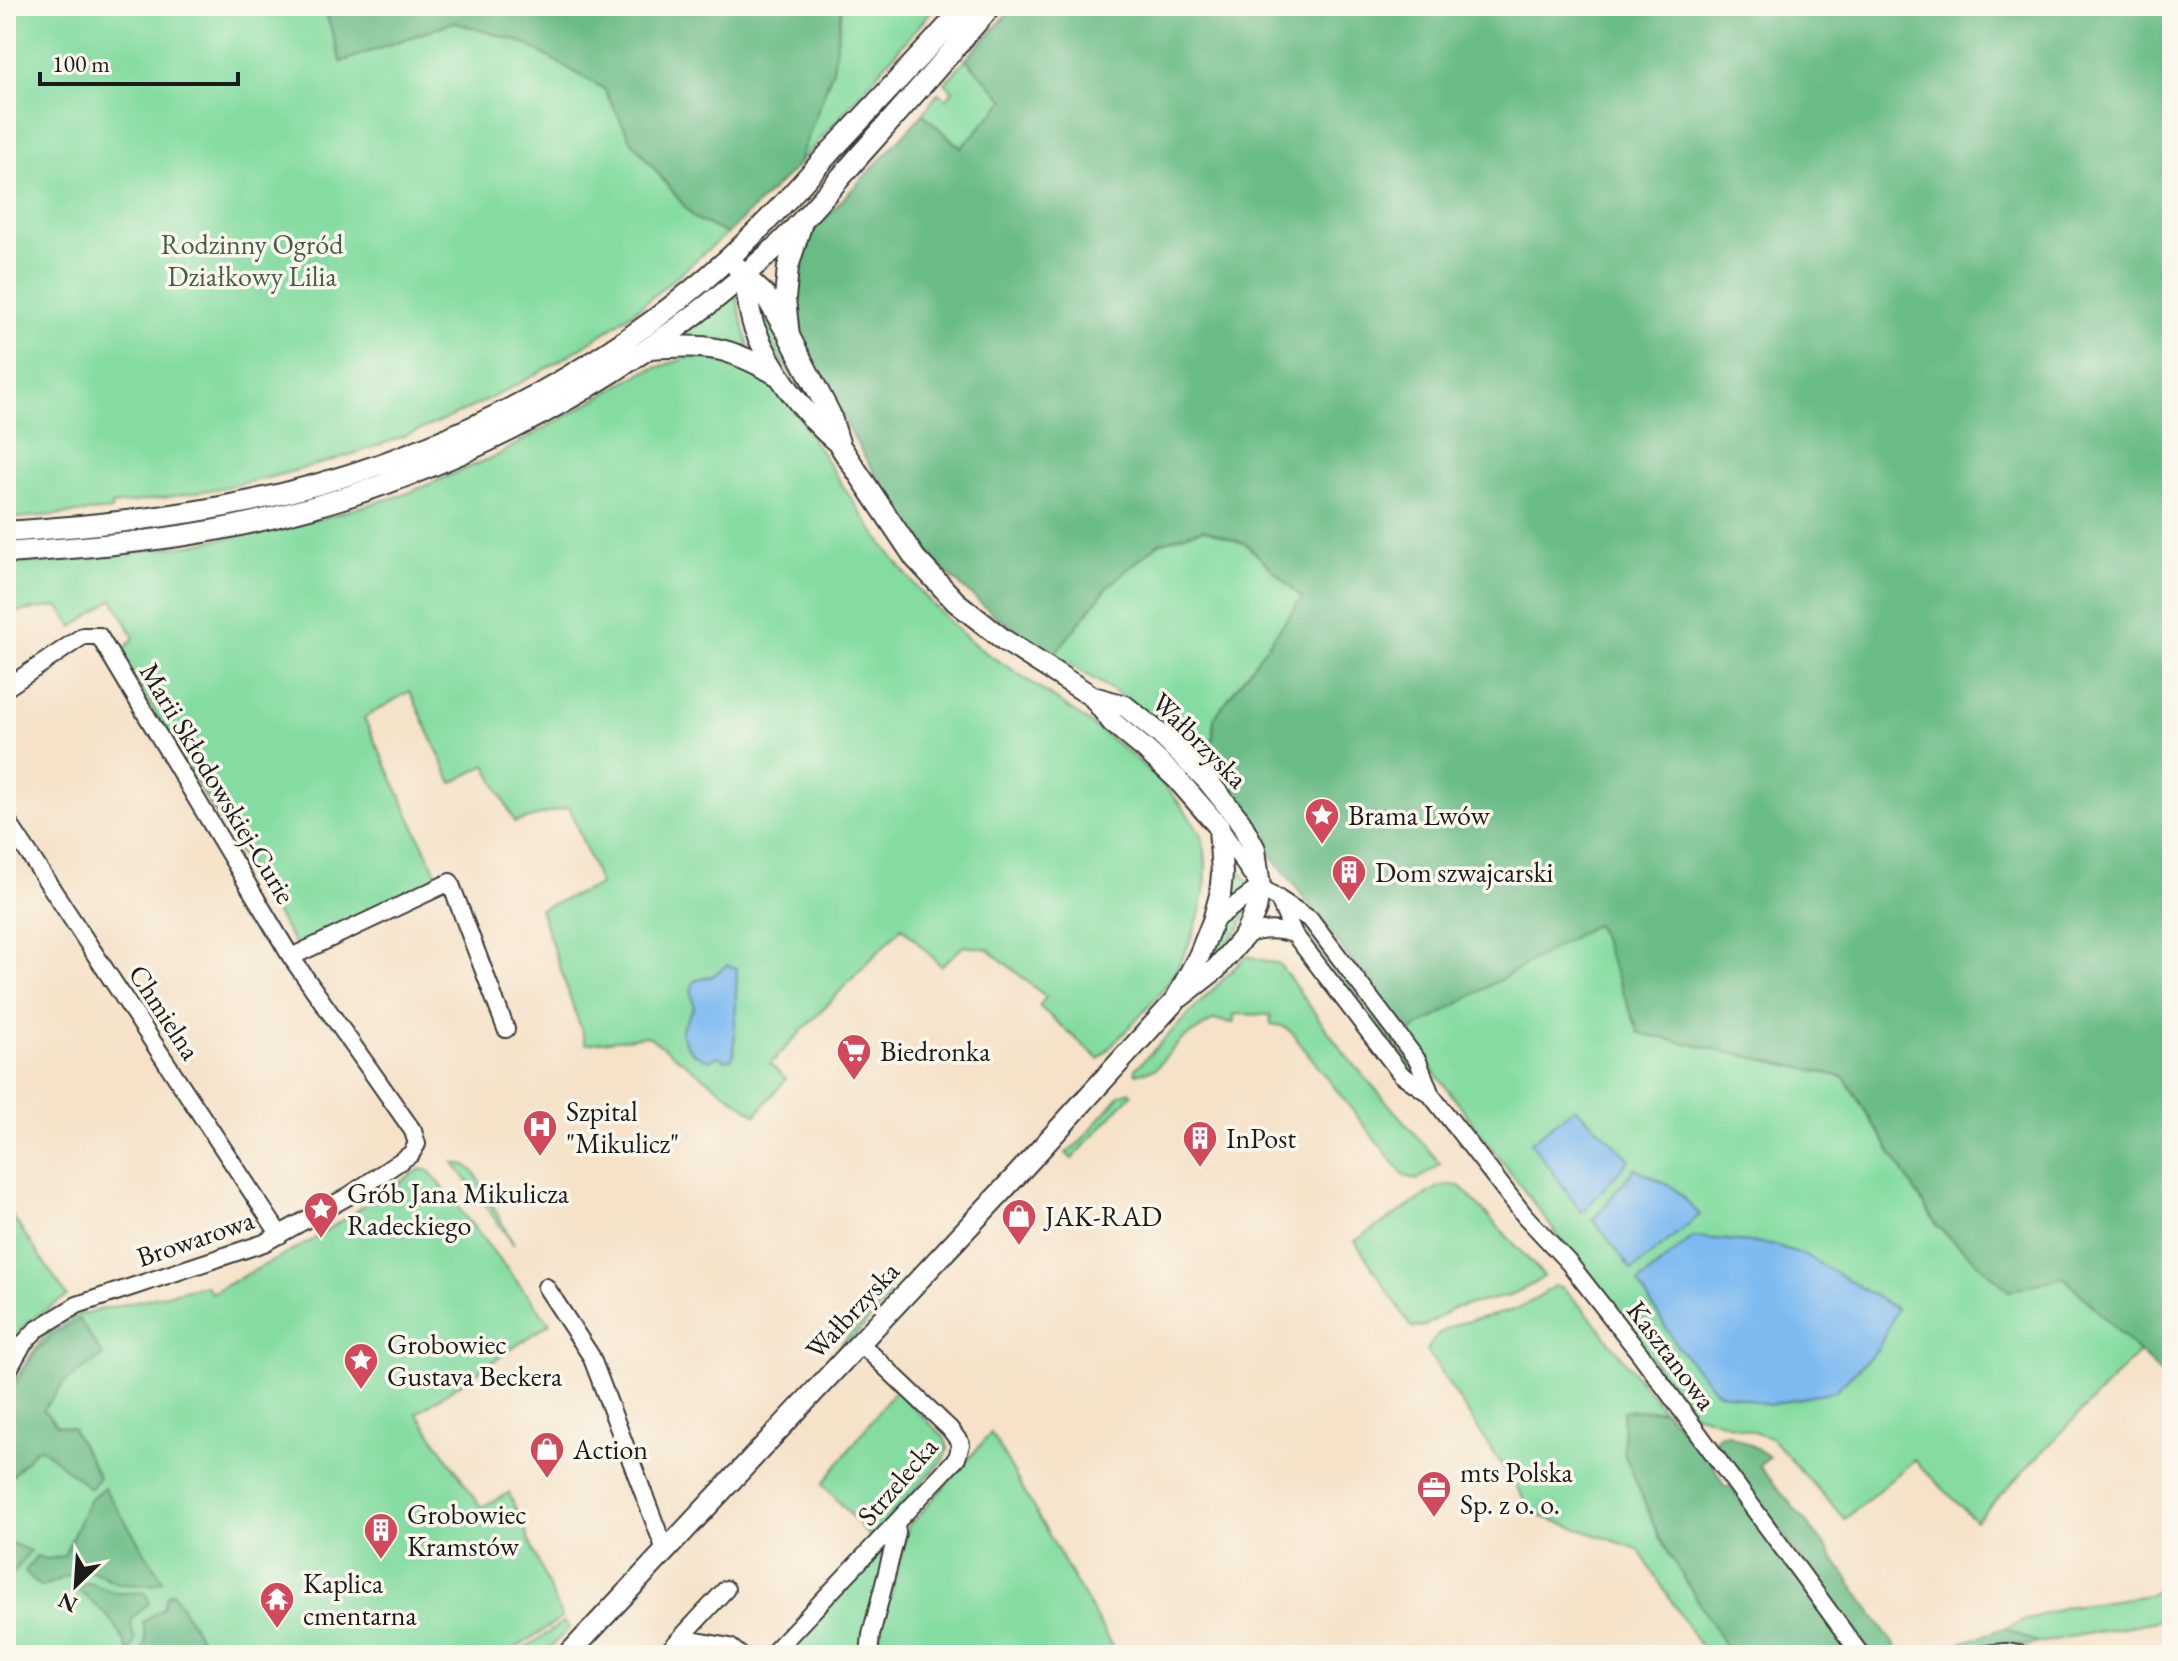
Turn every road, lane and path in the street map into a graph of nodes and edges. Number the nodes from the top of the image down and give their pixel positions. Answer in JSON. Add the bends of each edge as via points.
{"nodes":[{"id":1,"x":966,"y":6,"type":"edge"},
{"id":2,"x":991,"y":6,"type":"edge"},
{"id":3,"x":804,"y":219,"type":"junction"},
{"id":4,"x":730,"y":257,"type":"junction"},
{"id":5,"x":743,"y":275,"type":"junction"},
{"id":6,"x":789,"y":336,"type":"junction"},
{"id":7,"x":650,"y":348,"type":"junction"},
{"id":8,"x":781,"y":377,"type":"junction"},
{"id":9,"x":839,"y":444,"type":"junction"},
{"id":10,"x":6,"y":532,"type":"edge"},
{"id":11,"x":6,"y":553,"type":"edge"},
{"id":12,"x":6,"y":688,"type":"edge"},
{"id":13,"x":1093,"y":697,"type":"junction"},
{"id":14,"x":6,"y":819,"type":"edge"},
{"id":15,"x":1219,"y":827,"type":"junction"},
{"id":16,"x":1268,"y":892,"type":"junction"},
{"id":17,"x":1213,"y":921,"type":"junction"},
{"id":18,"x":1294,"y":934,"type":"junction"},
{"id":19,"x":1245,"y":935,"type":"junction"},
{"id":20,"x":291,"y":957,"type":"junction"},
{"id":21,"x":1175,"y":1001,"type":"junction"},
{"id":22,"x":506,"y":1029,"type":"dead end"},
{"id":23,"x":1431,"y":1095,"type":"junction"},
{"id":24,"x":411,"y":1154,"type":"joint"},
{"id":25,"x":280,"y":1235,"type":"junction"},
{"id":26,"x":546,"y":1287,"type":"dead end"},
{"id":27,"x":860,"y":1343,"type":"junction"},
{"id":28,"x":6,"y":1374,"type":"edge"},
{"id":29,"x":896,"y":1525,"type":"junction"},
{"id":30,"x":668,"y":1548,"type":"junction"},
{"id":31,"x":726,"y":1589,"type":"dead end"},
{"id":32,"x":681,"y":1638,"type":"junction"},
{"id":33,"x":568,"y":1655,"type":"edge"},
{"id":34,"x":665,"y":1655,"type":"edge"},
{"id":35,"x":740,"y":1655,"type":"edge"},
{"id":36,"x":771,"y":1655,"type":"edge"},
{"id":37,"x":869,"y":1655,"type":"edge"},
{"id":38,"x":1861,"y":1655,"type":"edge"},
{"id":39,"x":1978,"y":1655,"type":"edge"},
{"id":40,"x":2024,"y":1655,"type":"edge"}],
"edges":[{"from":1,"to":4,"type":"main road"},
{"from":2,"to":3,"type":"main road"},
{"from":3,"to":5,"type":"main road"},
{"from":3,"to":6,"type":"main road","name":"Wałbrzyska","via":[[788,267]]},
{"from":4,"to":5,"type":"main road","name":"Wałbrzyska"},
{"from":4,"to":10,"type":"main road","via":[[643,328],[578,370],[464,430],[386,461],[292,491],[210,509]]},
{"from":5,"to":6,"type":"main road","via":[[765,295]]},
{"from":5,"to":7,"type":"main road"},
{"from":5,"to":8,"type":"main road","name":"Wałbrzyska","via":[[755,329]]},
{"from":6,"to":9,"type":"main road","name":"Wałbrzyska","via":[[830,414]]},
{"from":7,"to":8,"type":"main road","via":[[717,348],[746,356]]},
{"from":7,"to":11,"type":"main road","via":[[507,433],[343,498],[210,531]]},
{"from":8,"to":9,"type":"main road","name":"Wałbrzyska","via":[[814,423]]},
{"from":9,"to":13,"type":"main road","name":"Wałbrzyska","via":[[931,578],[984,626]]},
{"from":12,"to":20,"type":"street","name":"Marii Skłodowskiej-Curie","via":[[83,636],[99,636]]},
{"from":13,"to":15,"type":"main road","name":"Wałbrzyska"},
{"from":13,"to":16,"type":"main road","name":"Wałbrzyska","via":[[1125,706],[1207,780],[1240,821]]},
{"from":14,"to":25,"type":"street","name":"Chmielna"},
{"from":15,"to":16,"type":"street","name":"Kasztanowa"},
{"from":15,"to":17,"type":"main road","name":"Wałbrzyska","via":[[1222,874]]},
{"from":16,"to":17,"type":"street"},
{"from":16,"to":18,"type":"street","name":"Kasztanowa"},
{"from":16,"to":19,"type":"main road","name":"Wałbrzyska"},
{"from":16,"to":23,"type":"street","name":"Kasztanowa","via":[[1311,920],[1418,1061]]},
{"from":17,"to":21,"type":"main road","name":"Wałbrzyska"},
{"from":18,"to":19,"type":"street","via":[[1262,929]]},
{"from":18,"to":23,"type":"street","name":"Kasztanowa","via":[[1401,1074]]},
{"from":19,"to":21,"type":"main road","name":"Wałbrzyska","via":[[1216,969]]},
{"from":20,"to":22,"type":"street","via":[[450,882]]},
{"from":20,"to":24,"type":"street","name":"Marii Skłodowskiej-Curie","via":[[413,1131],[417,1144]]},
{"from":21,"to":27,"type":"main road","name":"Wałbrzyska"},
{"from":23,"to":38,"type":"street","name":"Kasztanowa","via":[[1641,1355]]},
{"from":24,"to":25,"type":"street","name":"Browarowa"},
{"from":25,"to":28,"type":"street","name":"Browarowa","via":[[77,1305],[36,1330]]},
{"from":26,"to":30,"type":"street","via":[[591,1356]]},
{"from":27,"to":29,"type":"street","name":"Strzelecka","via":[[961,1444],[957,1458]]},
{"from":27,"to":30,"type":"main road","name":"Wałbrzyska"},
{"from":29,"to":36,"type":"street","name":"Strzelecka"},
{"from":29,"to":37,"type":"street"},
{"from":30,"to":33,"type":"main road","name":"Wałbrzyska"},
{"from":31,"to":32,"type":"street"},
{"from":32,"to":34,"type":"street"},
{"from":32,"to":35,"type":"street","via":[[730,1647]]},
{"from":39,"to":40,"type":"street"}]}
